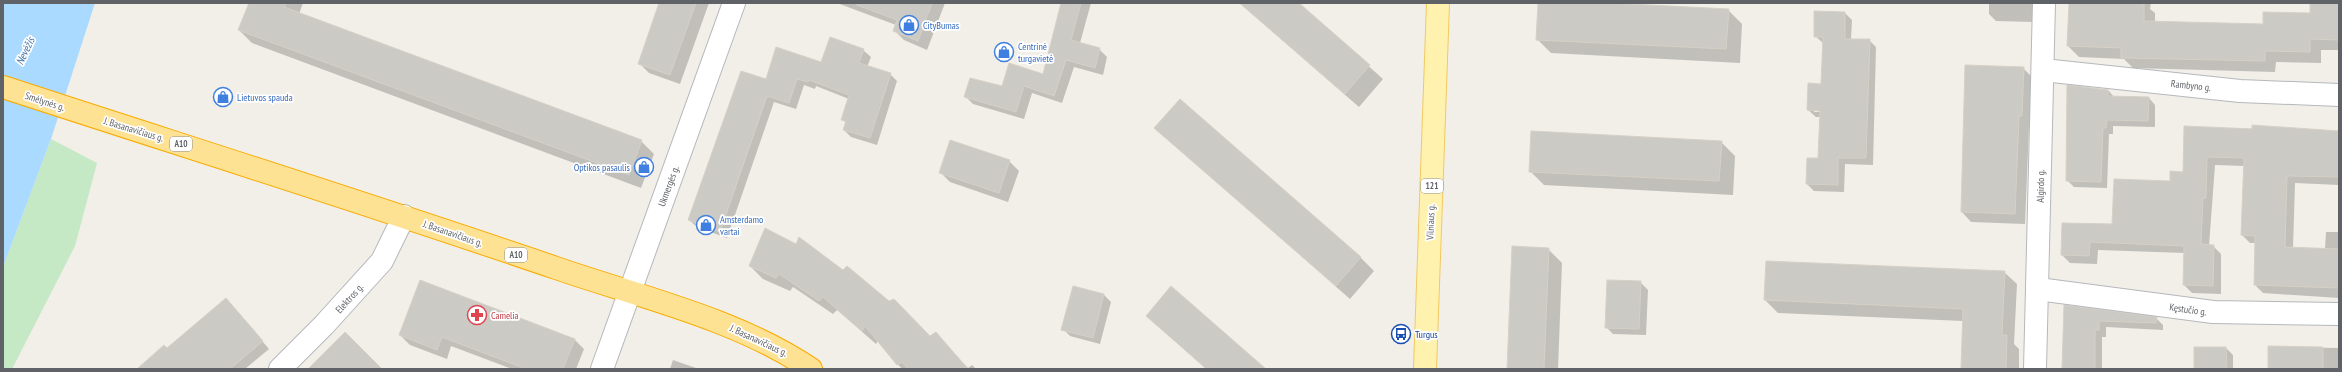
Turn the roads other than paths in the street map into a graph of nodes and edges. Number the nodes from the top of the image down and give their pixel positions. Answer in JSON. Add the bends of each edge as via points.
{"nodes":[{"id":1,"x":734,"y":3,"type":"edge"},
{"id":2,"x":1438,"y":3,"type":"edge"},
{"id":3,"x":2044,"y":3,"type":"edge"},
{"id":4,"x":2043,"y":70,"type":"junction"},
{"id":5,"x":3,"y":87,"type":"edge"},
{"id":6,"x":2339,"y":96,"type":"edge"},
{"id":7,"x":88,"y":114,"type":"joint"},
{"id":8,"x":404,"y":216,"type":"junction"},
{"id":9,"x":2038,"y":289,"type":"junction"},
{"id":10,"x":629,"y":294,"type":"junction"},
{"id":11,"x":2339,"y":314,"type":"edge"},
{"id":12,"x":280,"y":369,"type":"edge"},
{"id":13,"x":602,"y":369,"type":"edge"},
{"id":14,"x":811,"y":369,"type":"edge"},
{"id":15,"x":1425,"y":369,"type":"edge"},
{"id":16,"x":2035,"y":369,"type":"edge"}],
"edges":[{"from":1,"to":10,"type":"street","name":"Ukmergės g."},
{"from":2,"to":15,"type":"main road","name":"Vilniaus g.","number":"121"},
{"from":3,"to":4,"type":"street","name":"Algirdo g."},
{"from":4,"to":6,"type":"street","name":"Rambyno g.","via":[[2240,91]]},
{"from":4,"to":9,"type":"street","name":"Algirdo g."},
{"from":5,"to":7,"type":"highway","name":"Smėlynės g.","number":"A10"},
{"from":7,"to":8,"type":"highway","name":"J. Basanavičiaus g.","number":"A10"},
{"from":8,"to":10,"type":"highway","name":"J. Basanavičiaus g.","number":"A10"},
{"from":8,"to":12,"type":"street","name":"Elektros g.","via":[[382,261]]},
{"from":9,"to":11,"type":"street","name":"Kęstučio g.","via":[[2213,312]]},
{"from":9,"to":16,"type":"street","name":"Algirdo g."},
{"from":10,"to":13,"type":"street","name":"Ukmergės g."},
{"from":10,"to":14,"type":"highway","name":"J. Basanavičiaus g.","number":"A10","via":[[717,321],[785,351]]}]}
